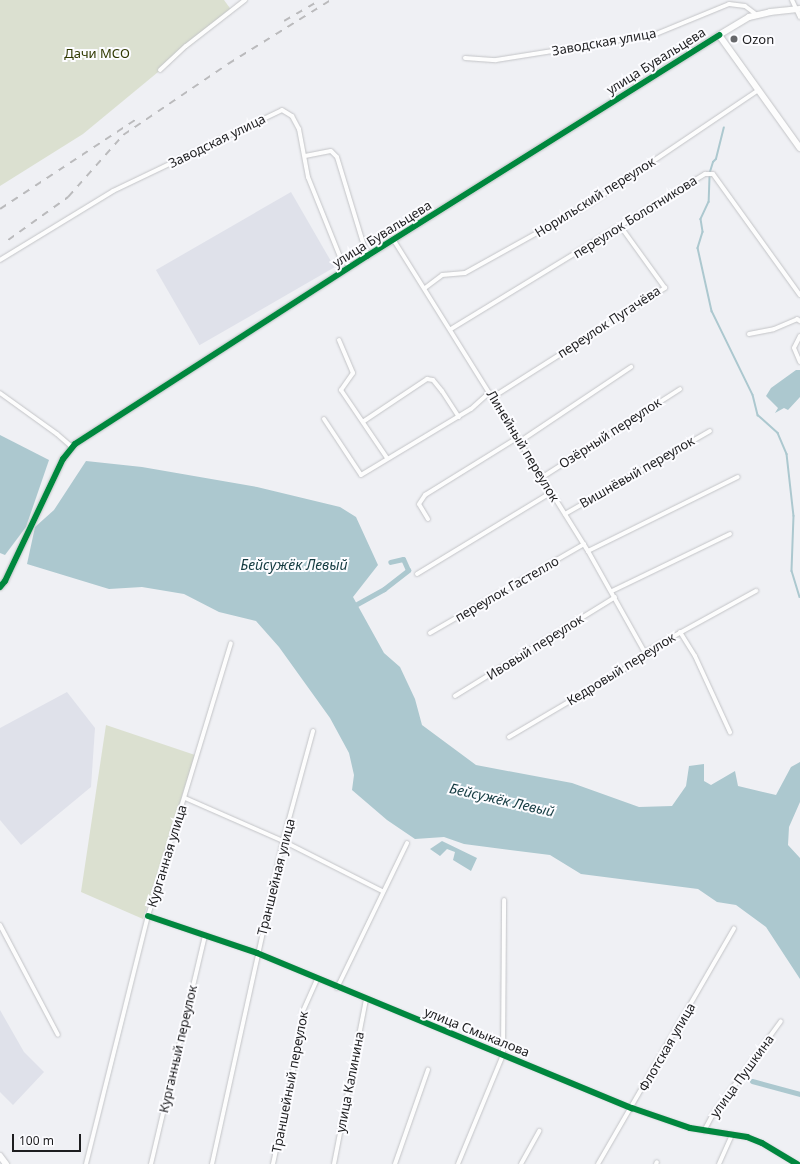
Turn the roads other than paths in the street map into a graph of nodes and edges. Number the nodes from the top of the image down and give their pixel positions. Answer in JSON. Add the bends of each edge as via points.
{"nodes":[{"id":1,"x":246,"y":0,"type":"edge"},
{"id":2,"x":792,"y":0,"type":"edge"},
{"id":3,"x":798,"y":9,"type":"edge"},
{"id":4,"x":757,"y":15,"type":"junction"},
{"id":5,"x":800,"y":17,"type":"edge"},
{"id":6,"x":719,"y":35,"type":"junction"},
{"id":7,"x":465,"y":58,"type":"dead end"},
{"id":8,"x":160,"y":70,"type":"dead end"},
{"id":9,"x":757,"y":91,"type":"junction"},
{"id":10,"x":800,"y":148,"type":"edge"},
{"id":11,"x":305,"y":156,"type":"junction"},
{"id":12,"x":621,"y":227,"type":"junction"},
{"id":13,"x":393,"y":239,"type":"junction"},
{"id":14,"x":367,"y":256,"type":"junction"},
{"id":15,"x":0,"y":260,"type":"edge"},
{"id":16,"x":351,"y":266,"type":"junction"},
{"id":17,"x":425,"y":288,"type":"junction"},
{"id":18,"x":800,"y":295,"type":"edge"},
{"id":19,"x":800,"y":321,"type":"edge"},
{"id":20,"x":451,"y":329,"type":"junction"},
{"id":21,"x":749,"y":334,"type":"dead end"},
{"id":22,"x":800,"y":336,"type":"edge"},
{"id":23,"x":339,"y":340,"type":"dead end"},
{"id":24,"x":800,"y":362,"type":"edge"},
{"id":25,"x":631,"y":367,"type":"dead end"},
{"id":26,"x":680,"y":389,"type":"dead end"},
{"id":27,"x":490,"y":392,"type":"junction"},
{"id":28,"x":0,"y":393,"type":"edge"},
{"id":29,"x":493,"y":396,"type":"junction"},
{"id":30,"x":459,"y":417,"type":"junction"},
{"id":31,"x":324,"y":420,"type":"dead end"},
{"id":32,"x":364,"y":421,"type":"junction"},
{"id":33,"x":710,"y":430,"type":"dead end"},
{"id":34,"x":518,"y":440,"type":"junction"},
{"id":35,"x":72,"y":447,"type":"junction"},
{"id":36,"x":387,"y":458,"type":"junction"},
{"id":37,"x":738,"y":477,"type":"dead end"},
{"id":38,"x":541,"y":478,"type":"junction"},
{"id":39,"x":550,"y":493,"type":"junction"},
{"id":40,"x":565,"y":514,"type":"junction"},
{"id":41,"x":428,"y":519,"type":"dead end"},
{"id":42,"x":730,"y":534,"type":"dead end"},
{"id":43,"x":584,"y":544,"type":"junction"},
{"id":44,"x":588,"y":551,"type":"junction"},
{"id":45,"x":417,"y":574,"type":"dead end"},
{"id":46,"x":0,"y":586,"type":"edge"},
{"id":47,"x":756,"y":591,"type":"dead end"},
{"id":48,"x":612,"y":592,"type":"junction"},
{"id":49,"x":615,"y":597,"type":"junction"},
{"id":50,"x":680,"y":632,"type":"junction"},
{"id":51,"x":430,"y":633,"type":"dead end"},
{"id":52,"x":231,"y":643,"type":"dead end"},
{"id":53,"x":646,"y":654,"type":"junction"},
{"id":54,"x":455,"y":696,"type":"dead end"},
{"id":55,"x":313,"y":731,"type":"dead end"},
{"id":56,"x":730,"y":732,"type":"dead end"},
{"id":57,"x":509,"y":737,"type":"dead end"},
{"id":58,"x":185,"y":798,"type":"junction"},
{"id":59,"x":283,"y":841,"type":"junction"},
{"id":60,"x":407,"y":843,"type":"dead end"},
{"id":61,"x":382,"y":891,"type":"junction"},
{"id":62,"x":504,"y":900,"type":"dead end"},
{"id":63,"x":148,"y":916,"type":"junction"},
{"id":64,"x":0,"y":926,"type":"edge"},
{"id":65,"x":734,"y":928,"type":"dead end"},
{"id":66,"x":205,"y":935,"type":"junction"},
{"id":67,"x":257,"y":953,"type":"junction"},
{"id":68,"x":317,"y":979,"type":"junction"},
{"id":69,"x":337,"y":988,"type":"junction"},
{"id":70,"x":366,"y":1000,"type":"junction"},
{"id":71,"x":781,"y":1021,"type":"dead end"},
{"id":72,"x":58,"y":1035,"type":"dead end"},
{"id":73,"x":503,"y":1055,"type":"junction"},
{"id":74,"x":428,"y":1070,"type":"dead end"},
{"id":75,"x":632,"y":1108,"type":"junction"},
{"id":76,"x":539,"y":1131,"type":"dead end"},
{"id":77,"x":704,"y":1131,"type":"junction"},
{"id":78,"x":732,"y":1135,"type":"junction"},
{"id":79,"x":0,"y":1156,"type":"edge"},
{"id":80,"x":6,"y":1164,"type":"edge"},
{"id":81,"x":86,"y":1164,"type":"edge"},
{"id":82,"x":151,"y":1164,"type":"edge"},
{"id":83,"x":212,"y":1164,"type":"edge"},
{"id":84,"x":273,"y":1164,"type":"edge"},
{"id":85,"x":334,"y":1164,"type":"edge"},
{"id":86,"x":395,"y":1164,"type":"edge"},
{"id":87,"x":458,"y":1164,"type":"edge"},
{"id":88,"x":521,"y":1164,"type":"edge"},
{"id":89,"x":598,"y":1164,"type":"edge"},
{"id":90,"x":719,"y":1164,"type":"edge"},
{"id":91,"x":797,"y":1164,"type":"edge"}],
"edges":[{"from":1,"to":8,"type":"street"},
{"from":2,"to":3,"type":"street"},
{"from":3,"to":4,"type":"street","name":"улица Бувальцева"},
{"from":3,"to":5,"type":"street"},
{"from":4,"to":6,"type":"street","name":"улица Бувальцева"},
{"from":4,"to":7,"type":"street","name":"Заводская улица","via":[[745,6],[729,4],[656,34],[496,60]]},
{"from":6,"to":9,"type":"street"},
{"from":6,"to":13,"type":"street","name":"улица Бувальцева"},
{"from":9,"to":10,"type":"street"},
{"from":9,"to":17,"type":"street","name":"Норильский переулок","via":[[591,203],[466,273],[442,275]]},
{"from":11,"to":14,"type":"street","via":[[331,151],[337,157]]},
{"from":11,"to":15,"type":"street","name":"Заводская улица","via":[[299,129],[292,116],[282,110],[113,191]]},
{"from":11,"to":16,"type":"street","name":"Заводская улица","via":[[308,177],[341,259]]},
{"from":12,"to":18,"type":"street","name":"переулок Болотникова","via":[[705,174],[713,174]]},
{"from":12,"to":20,"type":"street","name":"переулок Болотникова"},
{"from":12,"to":29,"type":"street","name":"переулок Пугачёва","via":[[665,288]]},
{"from":13,"to":14,"type":"street","name":"улица Бувальцева"},
{"from":13,"to":17,"type":"street","name":"Линейный переулок"},
{"from":14,"to":16,"type":"street","name":"улица Бувальцева"},
{"from":16,"to":35,"type":"street","name":"улица Бувальцева"},
{"from":17,"to":20,"type":"street","name":"Линейный переулок"},
{"from":19,"to":21,"type":"street","via":[[797,319],[774,329]]},
{"from":20,"to":27,"type":"street","name":"Линейный переулок"},
{"from":22,"to":24,"type":"street","via":[[794,348]]},
{"from":23,"to":32,"type":"street","via":[[353,373],[341,390]]},
{"from":25,"to":34,"type":"street"},
{"from":26,"to":38,"type":"street","name":"Озёрный переулок"},
{"from":27,"to":29,"type":"street","name":"Линейный переулок"},
{"from":27,"to":30,"type":"street"},
{"from":28,"to":35,"type":"street"},
{"from":29,"to":34,"type":"street","name":"Линейный переулок"},
{"from":30,"to":32,"type":"street","via":[[433,380],[427,379]]},
{"from":30,"to":36,"type":"street"},
{"from":31,"to":36,"type":"street","via":[[361,475]]},
{"from":32,"to":36,"type":"street"},
{"from":33,"to":40,"type":"street","name":"Вишнёвый переулок"},
{"from":34,"to":38,"type":"street","name":"Линейный переулок"},
{"from":34,"to":41,"type":"street","via":[[425,495],[419,504]]},
{"from":35,"to":46,"type":"street","name":"улица Бувальцева","via":[[63,458]]},
{"from":37,"to":44,"type":"street"},
{"from":38,"to":39,"type":"street","name":"Линейный переулок"},
{"from":39,"to":40,"type":"street","name":"Линейный переулок"},
{"from":39,"to":45,"type":"street"},
{"from":40,"to":43,"type":"street","name":"Линейный переулок"},
{"from":42,"to":48,"type":"street"},
{"from":43,"to":44,"type":"street","name":"Линейный переулок"},
{"from":43,"to":51,"type":"street","name":"переулок Гастелло"},
{"from":44,"to":48,"type":"street","name":"Линейный переулок"},
{"from":47,"to":50,"type":"street","name":"Кедровый переулок"},
{"from":48,"to":49,"type":"street","name":"Линейный переулок"},
{"from":49,"to":53,"type":"street","name":"Линейный переулок"},
{"from":49,"to":54,"type":"street","name":"Ивовый переулок"},
{"from":50,"to":53,"type":"street","name":"Кедровый переулок"},
{"from":50,"to":56,"type":"street","via":[[695,656]]},
{"from":52,"to":58,"type":"street","name":"Курганная улица"},
{"from":53,"to":57,"type":"street","name":"Кедровый переулок"},
{"from":55,"to":59,"type":"street","name":"Траншейная улица"},
{"from":58,"to":59,"type":"street"},
{"from":58,"to":63,"type":"street","name":"Курганная улица"},
{"from":59,"to":61,"type":"street"},
{"from":59,"to":67,"type":"street","name":"Траншейная улица"},
{"from":60,"to":61,"type":"street"},
{"from":61,"to":69,"type":"street"},
{"from":62,"to":73,"type":"street"},
{"from":63,"to":66,"type":"street","name":"улица Смыкалова"},
{"from":63,"to":81,"type":"street","name":"Курганная улица"},
{"from":64,"to":72,"type":"street"},
{"from":65,"to":75,"type":"street","name":"Флотская улица"},
{"from":66,"to":67,"type":"street","name":"улица Смыкалова"},
{"from":66,"to":82,"type":"street","name":"Курганный переулок"},
{"from":67,"to":68,"type":"street","name":"улица Смыкалова"},
{"from":67,"to":83,"type":"street","name":"Траншейная улица"},
{"from":68,"to":69,"type":"street","name":"улица Смыкалова"},
{"from":68,"to":84,"type":"street","name":"Траншейный переулок","via":[[303,1011],[302,1029]]},
{"from":69,"to":70,"type":"street","name":"улица Смыкалова"},
{"from":70,"to":73,"type":"street","name":"улица Смыкалова"},
{"from":70,"to":85,"type":"street","name":"улица Калинина"},
{"from":71,"to":77,"type":"street","name":"улица Пушкина","via":[[721,1102]]},
{"from":73,"to":75,"type":"street","name":"улица Смыкалова"},
{"from":73,"to":87,"type":"street"},
{"from":74,"to":86,"type":"street"},
{"from":75,"to":77,"type":"street","name":"улица Смыкалова"},
{"from":75,"to":89,"type":"street","name":"Флотская улица"},
{"from":76,"to":88,"type":"street"},
{"from":77,"to":78,"type":"street","name":"улица Смыкалова"},
{"from":78,"to":90,"type":"street","name":"улица Пушкина"},
{"from":78,"to":91,"type":"street","name":"улица Смыкалова","via":[[762,1143]]},
{"from":79,"to":80,"type":"street"}]}
